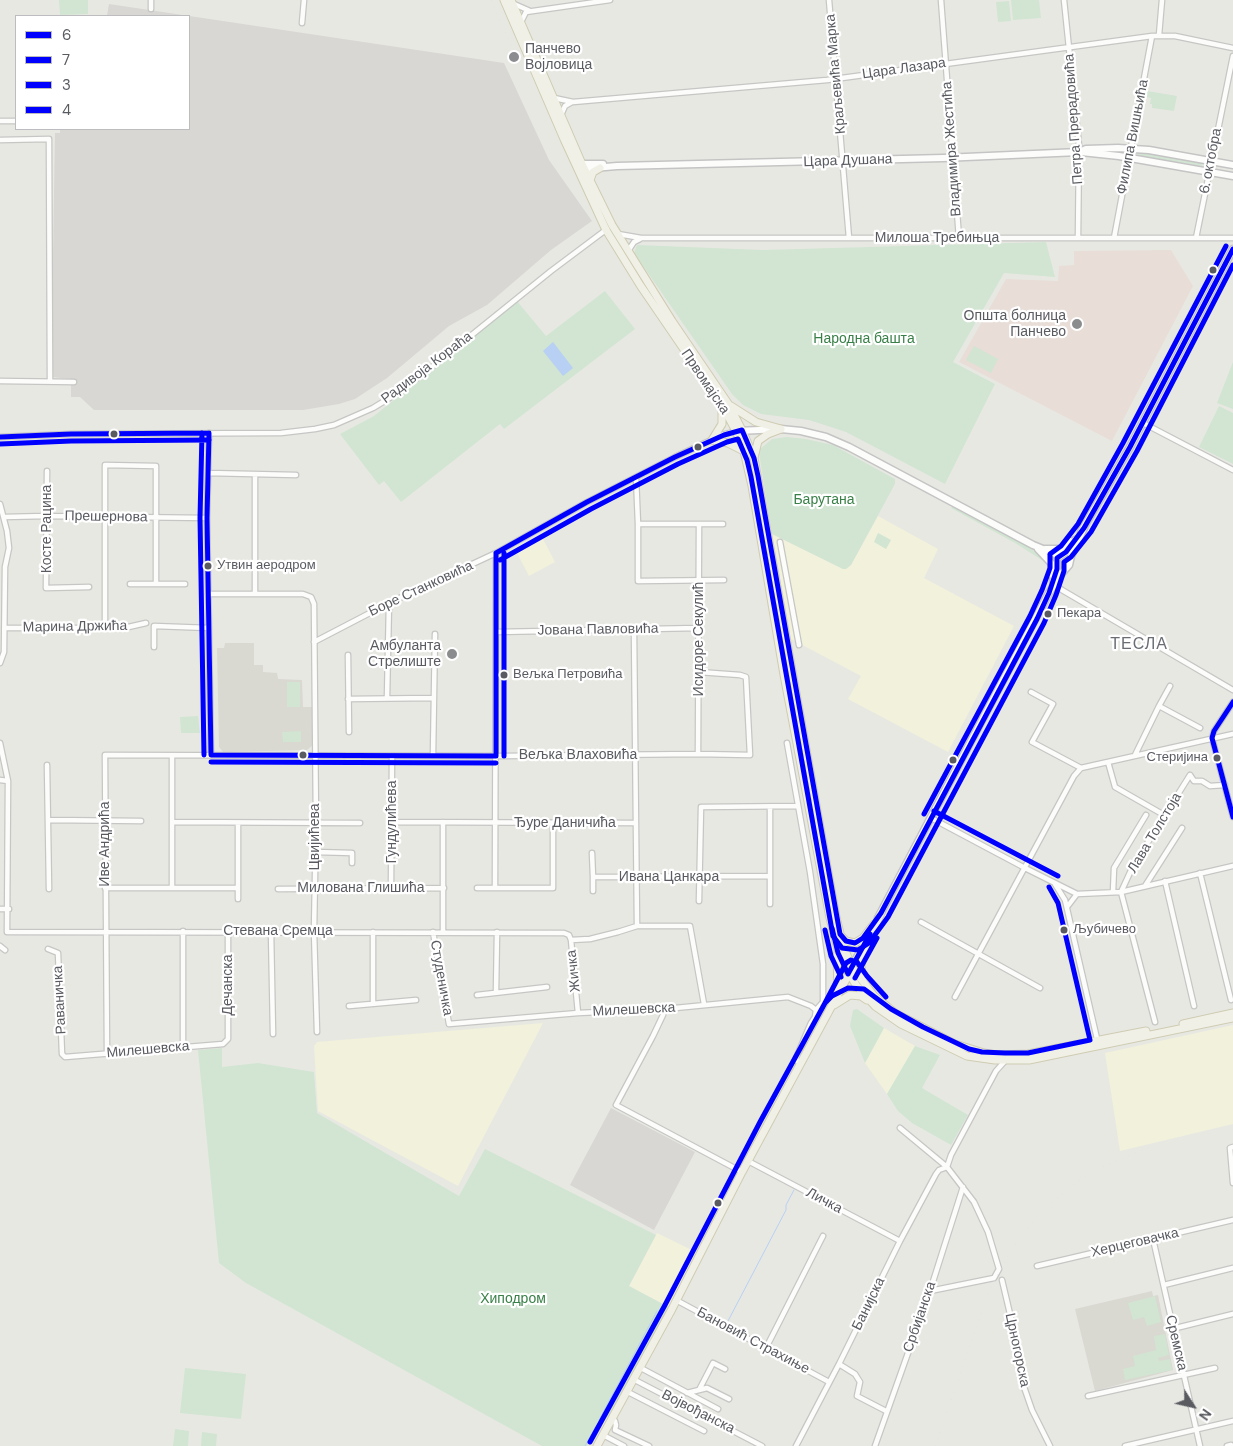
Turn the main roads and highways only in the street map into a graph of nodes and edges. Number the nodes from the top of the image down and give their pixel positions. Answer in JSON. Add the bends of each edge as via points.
{"nodes":[{"id":1,"x":504,"y":0,"type":"edge"},
{"id":2,"x":512,"y":2,"type":"edge"},
{"id":3,"x":580,"y":167,"type":"junction"},
{"id":4,"x":600,"y":168,"type":"road end"},
{"id":5,"x":590,"y":180,"type":"junction"},
{"id":6,"x":609,"y":227,"type":"junction"},
{"id":7,"x":725,"y":405,"type":"junction"},
{"id":8,"x":739,"y":430,"type":"junction"},
{"id":9,"x":744,"y":451,"type":"junction"},
{"id":10,"x":754,"y":458,"type":"junction"},
{"id":11,"x":840,"y":934,"type":"junction"},
{"id":12,"x":836,"y":944,"type":"junction"},
{"id":13,"x":850,"y":971,"type":"junction"},
{"id":14,"x":871,"y":993,"type":"junction"},
{"id":15,"x":838,"y":995,"type":"junction"},
{"id":16,"x":869,"y":1001,"type":"junction"},
{"id":17,"x":832,"y":1007,"type":"junction"},
{"id":18,"x":1233,"y":1013,"type":"edge"},
{"id":19,"x":1233,"y":1018,"type":"edge"},
{"id":20,"x":1098,"y":1043,"type":"junction"},
{"id":21,"x":597,"y":1446,"type":"edge"}],
"edges":[{"from":1,"to":3,"type":"main road","name":"Првомајска"},
{"from":2,"to":3,"type":"main road","name":"Првомајска"},
{"from":3,"to":5,"type":"main road","name":"Првомајска"},
{"from":3,"to":6,"type":"main road","name":"Првомајска"},
{"from":4,"to":5,"type":"main road","via":[[593,172]]},
{"from":5,"to":6,"type":"main road","name":"Првомајска"},
{"from":6,"to":7,"type":"main road","name":"Првомајска","via":[[640,285]]},
{"from":6,"to":7,"type":"main road","name":"Првомајска","via":[[618,234]]},
{"from":7,"to":8,"type":"main road","name":"Првомајска"},
{"from":7,"to":9,"type":"main road","via":[[723,420],[712,440]]},
{"from":7,"to":10,"type":"main road","via":[[756,422],[781,429],[758,441]]},
{"from":8,"to":9,"type":"main road","name":"Првомајска"},
{"from":8,"to":10,"type":"main road","name":"Првомајска"},
{"from":9,"to":12,"type":"main road","name":"Првомајска"},
{"from":10,"to":11,"type":"main road","name":"Првомајска"},
{"from":11,"to":13,"type":"main road","name":"Првомајска"},
{"from":11,"to":14,"type":"main road","via":[[846,941],[854,943],[863,938],[879,916],[863,953],[861,966],[863,980]]},
{"from":12,"to":13,"type":"main road","name":"Првомајска"},
{"from":12,"to":15,"type":"main road"},
{"from":13,"to":14,"type":"main road"},
{"from":13,"to":15,"type":"main road"},
{"from":13,"to":16,"type":"main road"},
{"from":14,"to":20,"type":"main road","via":[[904,1018],[955,1044],[984,1053],[1028,1054]]},
{"from":15,"to":17,"type":"main road"},
{"from":16,"to":17,"type":"main road","via":[[850,995]]},
{"from":16,"to":20,"type":"main road","via":[[901,1024],[967,1056],[1005,1061],[1029,1060]]},
{"from":17,"to":21,"type":"main road"},
{"from":18,"to":20,"type":"main road"},
{"from":19,"to":20,"type":"main road"}]}
